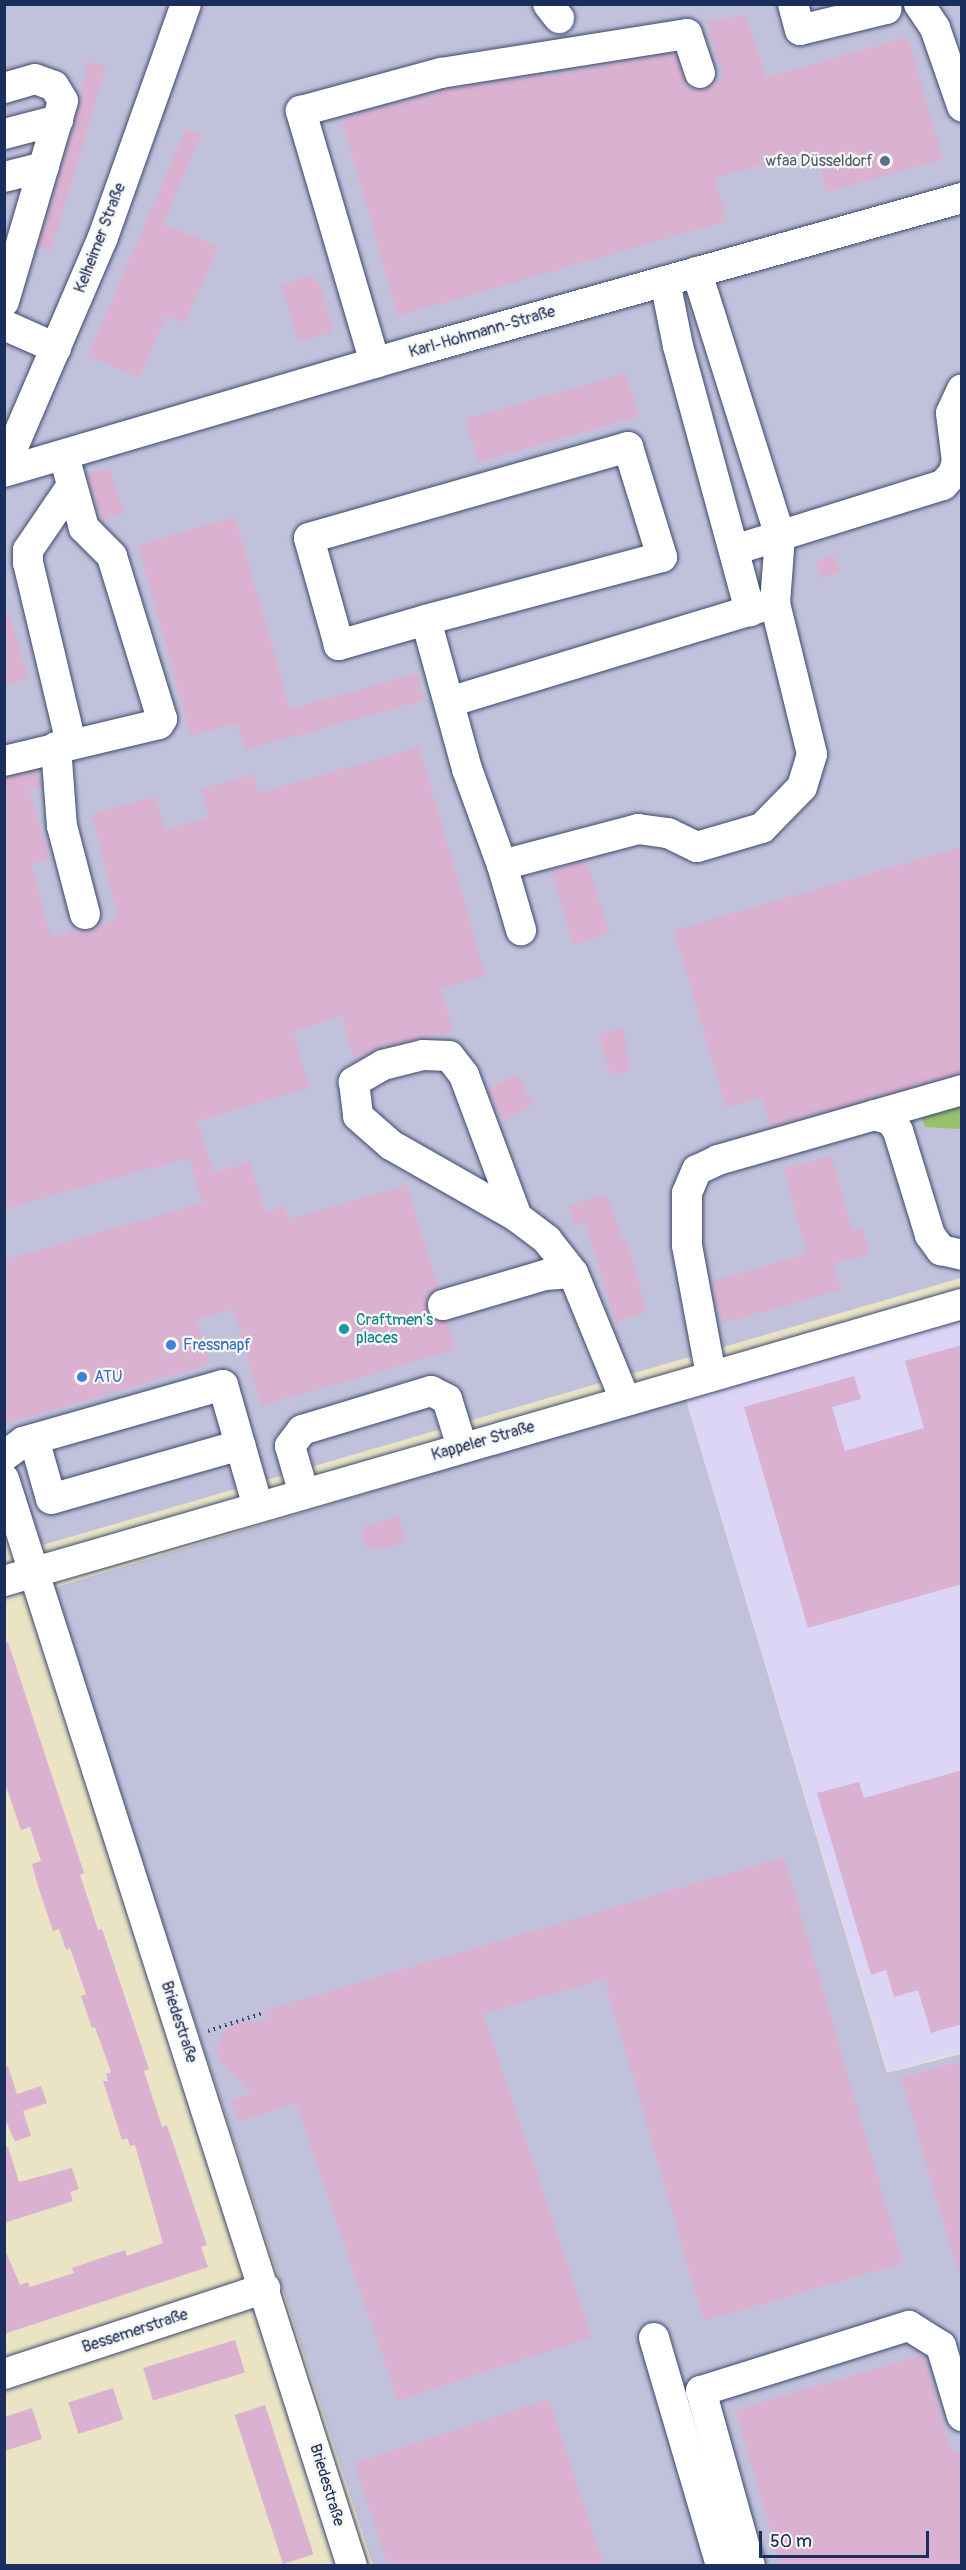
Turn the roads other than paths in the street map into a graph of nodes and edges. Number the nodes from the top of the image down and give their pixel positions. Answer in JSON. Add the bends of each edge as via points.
{"nodes":[{"id":1,"x":186,"y":4,"type":"edge"},
{"id":2,"x":793,"y":4,"type":"edge"},
{"id":3,"x":885,"y":4,"type":"edge"},
{"id":4,"x":919,"y":4,"type":"edge"},
{"id":5,"x":700,"y":73,"type":"dead end"},
{"id":6,"x":4,"y":88,"type":"edge"},
{"id":7,"x":962,"y":106,"type":"edge"},
{"id":8,"x":58,"y":120,"type":"junction"},
{"id":9,"x":4,"y":134,"type":"edge"},
{"id":10,"x":44,"y":167,"type":"junction"},
{"id":11,"x":4,"y":177,"type":"edge"},
{"id":12,"x":962,"y":198,"type":"edge"},
{"id":13,"x":18,"y":215,"type":"edge"},
{"id":14,"x":697,"y":273,"type":"junction"},
{"id":15,"x":665,"y":281,"type":"junction"},
{"id":16,"x":4,"y":301,"type":"edge"},
{"id":17,"x":4,"y":325,"type":"edge"},
{"id":18,"x":56,"y":348,"type":"junction"},
{"id":19,"x":375,"y":363,"type":"junction"},
{"id":20,"x":962,"y":389,"type":"edge"},
{"id":21,"x":64,"y":456,"type":"junction"},
{"id":22,"x":4,"y":470,"type":"edge"},
{"id":23,"x":71,"y":487,"type":"junction"},
{"id":24,"x":780,"y":536,"type":"junction"},
{"id":25,"x":734,"y":550,"type":"junction"},
{"id":26,"x":16,"y":553,"type":"edge"},
{"id":27,"x":762,"y":607,"type":"junction"},
{"id":28,"x":426,"y":620,"type":"junction"},
{"id":29,"x":449,"y":702,"type":"junction"},
{"id":30,"x":63,"y":745,"type":"junction"},
{"id":31,"x":4,"y":761,"type":"edge"},
{"id":32,"x":502,"y":865,"type":"junction"},
{"id":33,"x":85,"y":914,"type":"dead end"},
{"id":34,"x":521,"y":930,"type":"dead end"},
{"id":35,"x":962,"y":1089,"type":"edge"},
{"id":36,"x":874,"y":1115,"type":"junction"},
{"id":37,"x":517,"y":1217,"type":"junction"},
{"id":38,"x":962,"y":1255,"type":"edge"},
{"id":39,"x":573,"y":1273,"type":"junction"},
{"id":40,"x":962,"y":1304,"type":"edge"},
{"id":41,"x":442,"y":1305,"type":"dead end"},
{"id":42,"x":711,"y":1375,"type":"junction"},
{"id":43,"x":625,"y":1400,"type":"junction"},
{"id":44,"x":34,"y":1439,"type":"junction"},
{"id":45,"x":240,"y":1445,"type":"junction"},
{"id":46,"x":462,"y":1447,"type":"junction"},
{"id":47,"x":4,"y":1456,"type":"edge"},
{"id":48,"x":4,"y":1479,"type":"edge"},
{"id":49,"x":304,"y":1494,"type":"junction"},
{"id":50,"x":258,"y":1507,"type":"junction"},
{"id":51,"x":18,"y":1577,"type":"edge"},
{"id":52,"x":266,"y":2288,"type":"junction"},
{"id":53,"x":654,"y":2338,"type":"dead end"},
{"id":54,"x":4,"y":2374,"type":"edge"},
{"id":55,"x":962,"y":2416,"type":"edge"},
{"id":56,"x":352,"y":2565,"type":"edge"},
{"id":57,"x":721,"y":2565,"type":"edge"},
{"id":58,"x":750,"y":2565,"type":"edge"}],
"edges":[{"from":1,"to":18,"type":"street","name":"Kelheimer Straße","via":[[103,237]]},
{"from":2,"to":3,"type":"street","via":[[800,30],[886,9]]},
{"from":4,"to":7,"type":"street","via":[[934,28]]},
{"from":5,"to":19,"type":"street","via":[[687,34],[441,73],[301,111]]},
{"from":6,"to":8,"type":"street","via":[[35,79],[54,86],[63,101]]},
{"from":8,"to":9,"type":"street"},
{"from":8,"to":10,"type":"street"},
{"from":10,"to":11,"type":"street"},
{"from":10,"to":13,"type":"street"},
{"from":12,"to":14,"type":"street","name":"Karl-Hohmann-Straße"},
{"from":13,"to":16,"type":"street"},
{"from":14,"to":15,"type":"street","name":"Karl-Hohmann-Straße"},
{"from":14,"to":24,"type":"street"},
{"from":15,"to":19,"type":"street","name":"Karl-Hohmann-Straße"},
{"from":15,"to":25,"type":"street","via":[[678,346]]},
{"from":17,"to":18,"type":"street"},
{"from":18,"to":22,"type":"street","name":"Kelheimer Straße"},
{"from":19,"to":21,"type":"street","name":"Karl-Hohmann-Straße"},
{"from":20,"to":24,"type":"street","via":[[951,413],[957,462],[943,485]]},
{"from":21,"to":22,"type":"street","name":"Karl-Hohmann-Straße"},
{"from":21,"to":23,"type":"street"},
{"from":23,"to":26,"type":"street"},
{"from":23,"to":30,"type":"street","via":[[84,528],[112,556],[162,719],[159,724]]},
{"from":24,"to":25,"type":"street"},
{"from":24,"to":27,"type":"street"},
{"from":25,"to":27,"type":"street"},
{"from":26,"to":30,"type":"street"},
{"from":27,"to":29,"type":"street"},
{"from":27,"to":32,"type":"street","via":[[812,754],[802,787],[762,828],[697,847],[668,832],[638,829]]},
{"from":28,"to":28,"type":"street","via":[[662,557],[628,447],[309,538],[339,645]]},
{"from":28,"to":29,"type":"street"},
{"from":29,"to":32,"type":"street","via":[[467,770]]},
{"from":30,"to":31,"type":"street"},
{"from":30,"to":33,"type":"street","via":[[62,826]]},
{"from":32,"to":34,"type":"street"},
{"from":35,"to":36,"type":"street"},
{"from":36,"to":38,"type":"street","via":[[891,1120],[898,1131],[930,1235],[941,1250]]},
{"from":36,"to":42,"type":"street","via":[[718,1160],[697,1170],[687,1193],[687,1245]]},
{"from":37,"to":37,"type":"street","via":[[391,1145],[358,1116],[354,1082],[383,1065],[423,1055],[449,1056],[464,1075]]},
{"from":37,"to":39,"type":"street","via":[[547,1240]]},
{"from":39,"to":41,"type":"street","via":[[545,1275]]},
{"from":39,"to":43,"type":"street"},
{"from":40,"to":42,"type":"street","name":"Kappeler Straße"},
{"from":42,"to":43,"type":"street","name":"Kappeler Straße"},
{"from":43,"to":46,"type":"street","name":"Kappeler Straße"},
{"from":44,"to":45,"type":"street","via":[[223,1385]]},
{"from":44,"to":45,"type":"street","via":[[51,1499]]},
{"from":44,"to":47,"type":"street"},
{"from":45,"to":50,"type":"street"},
{"from":46,"to":49,"type":"street","name":"Kappeler Straße"},
{"from":46,"to":49,"type":"street","via":[[447,1399],[431,1391],[420,1394],[302,1430],[290,1446]]},
{"from":48,"to":51,"type":"street","name":"Briedestraße"},
{"from":49,"to":50,"type":"street","name":"Kappeler Straße"},
{"from":50,"to":51,"type":"street","name":"Kappeler Straße"},
{"from":51,"to":52,"type":"street","name":"Briedestraße"},
{"from":52,"to":54,"type":"street","name":"Bessemerstraße"},
{"from":52,"to":56,"type":"street","name":"Briedestraße"},
{"from":53,"to":57,"type":"street"},
{"from":55,"to":58,"type":"street","via":[[940,2346],[909,2326],[701,2391]]}]}
